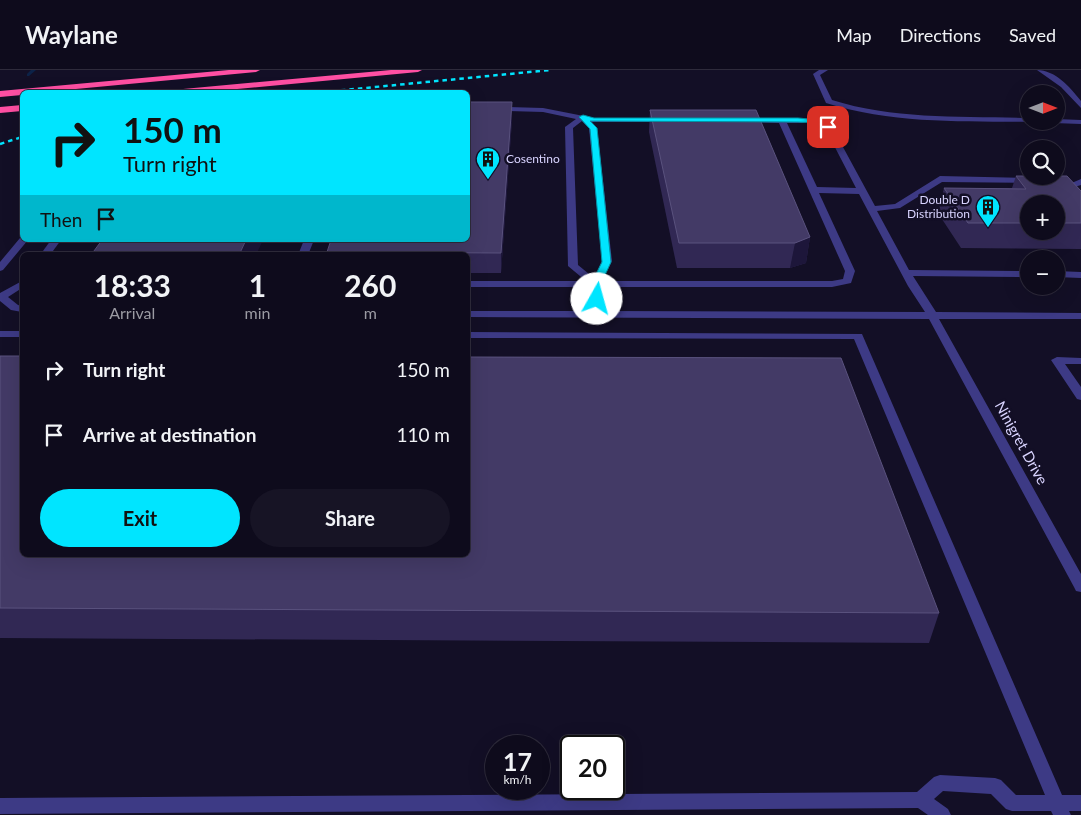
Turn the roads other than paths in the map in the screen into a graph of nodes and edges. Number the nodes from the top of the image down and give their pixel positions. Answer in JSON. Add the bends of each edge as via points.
{"nodes":[{"id":1,"x":256,"y":70,"type":"edge"},
{"id":2,"x":418,"y":70,"type":"edge"},
{"id":3,"x":825,"y":70,"type":"edge"},
{"id":4,"x":1040,"y":70,"type":"edge"},
{"id":5,"x":43,"y":90,"type":"edge"},
{"id":6,"x":204,"y":90,"type":"edge"},
{"id":7,"x":20,"y":92,"type":"edge"},
{"id":8,"x":0,"y":94,"type":"edge"},
{"id":9,"x":1081,"y":106,"type":"edge"},
{"id":10,"x":20,"y":108,"type":"edge"},
{"id":11,"x":470,"y":108,"type":"edge"},
{"id":12,"x":0,"y":110,"type":"edge"},
{"id":13,"x":583,"y":117,"type":"junction"},
{"id":14,"x":674,"y":120,"type":"edge"},
{"id":15,"x":733,"y":120,"type":"edge"},
{"id":16,"x":782,"y":120,"type":"junction"},
{"id":17,"x":1020,"y":120,"type":"edge"},
{"id":18,"x":1065,"y":121,"type":"edge"},
{"id":19,"x":1081,"y":122,"type":"edge"},
{"id":20,"x":1020,"y":180,"type":"edge"},
{"id":21,"x":1081,"y":182,"type":"edge"},
{"id":22,"x":814,"y":190,"type":"junction"},
{"id":23,"x":862,"y":190,"type":"junction"},
{"id":24,"x":1081,"y":194,"type":"edge"},
{"id":25,"x":872,"y":209,"type":"junction"},
{"id":26,"x":21,"y":242,"type":"edge"},
{"id":27,"x":0,"y":268,"type":"edge"},
{"id":28,"x":906,"y":273,"type":"junction"},
{"id":29,"x":1020,"y":274,"type":"edge"},
{"id":30,"x":1065,"y":274,"type":"edge"},
{"id":31,"x":1081,"y":275,"type":"edge"},
{"id":32,"x":470,"y":284,"type":"edge"},
{"id":33,"x":596,"y":284,"type":"junction"},
{"id":34,"x":20,"y":285,"type":"edge"},
{"id":35,"x":1,"y":296,"type":"edge"},
{"id":36,"x":20,"y":309,"type":"edge"},
{"id":37,"x":470,"y":314,"type":"edge"},
{"id":38,"x":598,"y":314,"type":"junction"},
{"id":39,"x":932,"y":315,"type":"junction"},
{"id":40,"x":1081,"y":316,"type":"edge"},
{"id":41,"x":0,"y":334,"type":"edge"},
{"id":42,"x":20,"y":334,"type":"edge"},
{"id":43,"x":470,"y":335,"type":"edge"},
{"id":44,"x":1081,"y":360,"type":"edge"},
{"id":45,"x":1081,"y":396,"type":"edge"},
{"id":46,"x":1081,"y":586,"type":"edge"},
{"id":47,"x":920,"y":800,"type":"junction"},
{"id":48,"x":1081,"y":804,"type":"edge"},
{"id":49,"x":0,"y":806,"type":"edge"},
{"id":50,"x":1011,"y":809,"type":"edge"},
{"id":51,"x":1060,"y":809,"type":"edge"},
{"id":52,"x":942,"y":815,"type":"edge"}],
"edges":[{"from":1,"to":5,"type":"highway"},
{"from":2,"to":6,"type":"highway"},
{"from":3,"to":17,"type":"street","via":[[816,74],[829,101],[850,109],[897,116]]},
{"from":4,"to":9,"type":"street","via":[[1052,76]]},
{"from":7,"to":8,"type":"highway"},
{"from":10,"to":12,"type":"highway"},
{"from":11,"to":13,"type":"street","via":[[543,110]]},
{"from":13,"to":14,"type":"street","via":[[594,120]]},
{"from":13,"to":33,"type":"street","via":[[593,128],[607,262]]},
{"from":13,"to":33,"type":"street","via":[[569,127],[573,266]]},
{"from":15,"to":16,"type":"street","name":"Ninigret Drive"},
{"from":16,"to":22,"type":"street"},
{"from":16,"to":23,"type":"street","name":"Ninigret Drive","via":[[818,121],[828,127]]},
{"from":18,"to":19,"type":"street"},
{"from":20,"to":25,"type":"street","via":[[940,179],[897,206]]},
{"from":21,"to":24,"type":"street","via":[[1067,183]]},
{"from":22,"to":23,"type":"street"},
{"from":22,"to":33,"type":"street","via":[[850,270],[847,281],[832,284]]},
{"from":23,"to":25,"type":"street","name":"Ninigret Drive"},
{"from":25,"to":28,"type":"street","name":"Ninigret Drive"},
{"from":26,"to":27,"type":"street"},
{"from":28,"to":29,"type":"street"},
{"from":28,"to":39,"type":"street","name":"Ninigret Drive"},
{"from":30,"to":31,"type":"street"},
{"from":32,"to":33,"type":"street"},
{"from":33,"to":38,"type":"street"},
{"from":34,"to":35,"type":"street"},
{"from":35,"to":36,"type":"street"},
{"from":37,"to":38,"type":"street"},
{"from":38,"to":39,"type":"street"},
{"from":39,"to":40,"type":"street"},
{"from":39,"to":46,"type":"street","name":"Ninigret Drive"},
{"from":41,"to":42,"type":"street"},
{"from":43,"to":51,"type":"street","via":[[858,336]]},
{"from":44,"to":45,"type":"street","via":[[1057,360]]},
{"from":47,"to":49,"type":"street"},
{"from":47,"to":50,"type":"street","via":[[940,784],[995,786]]},
{"from":47,"to":52,"type":"street"},
{"from":48,"to":51,"type":"street"},
{"from":50,"to":51,"type":"street"}]}
